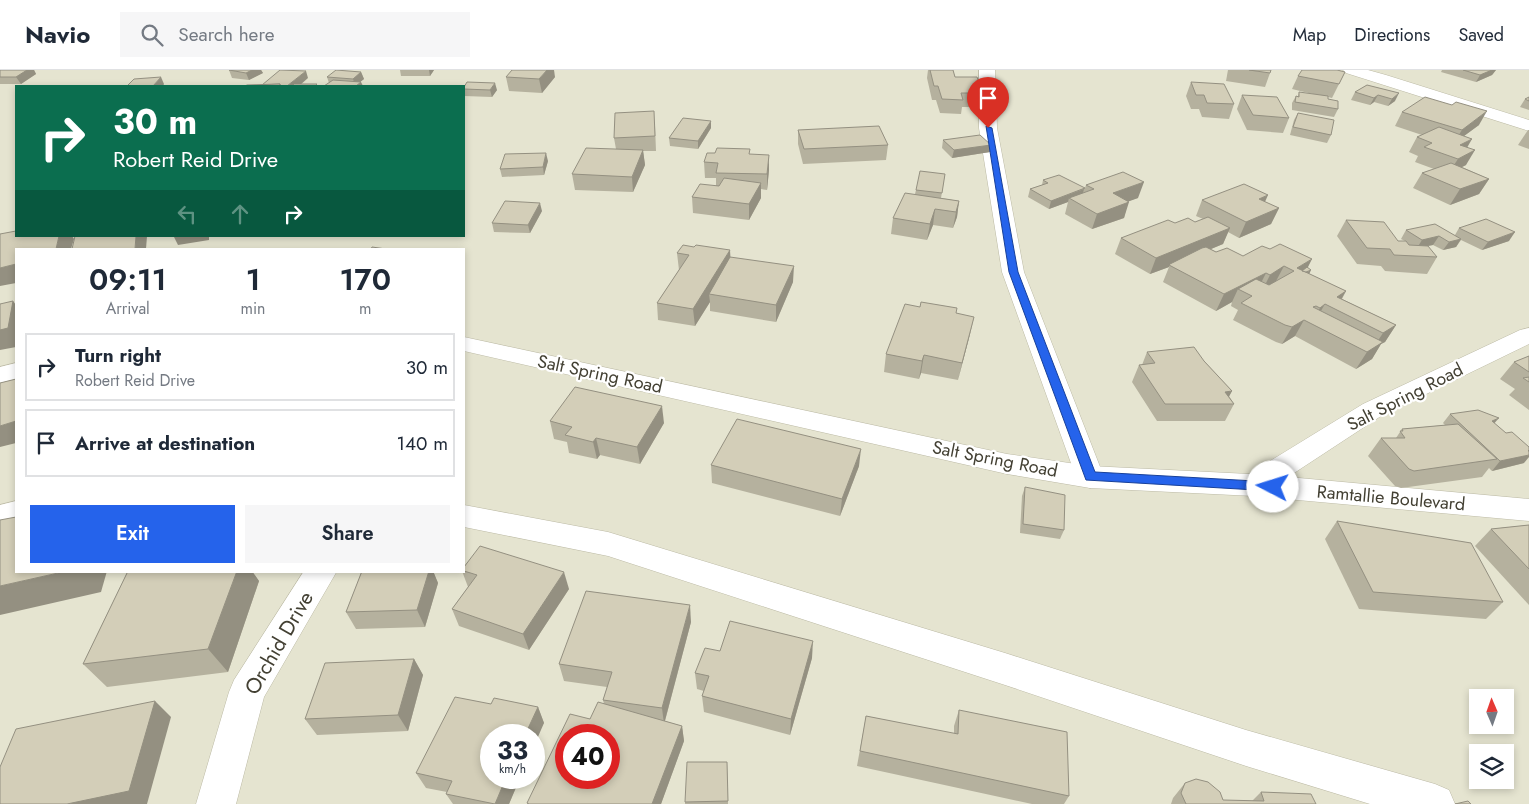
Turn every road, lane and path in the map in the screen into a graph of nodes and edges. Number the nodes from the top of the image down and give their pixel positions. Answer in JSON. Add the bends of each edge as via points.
{"nodes":[{"id":1,"x":987,"y":70,"type":"edge"},
{"id":2,"x":1351,"y":70,"type":"edge"},
{"id":3,"x":1529,"y":126,"type":"edge"},
{"id":4,"x":1529,"y":335,"type":"edge"},
{"id":5,"x":465,"y":344,"type":"edge"},
{"id":6,"x":15,"y":371,"type":"edge"},
{"id":7,"x":0,"y":375,"type":"edge"},
{"id":8,"x":1090,"y":476,"type":"junction"},
{"id":9,"x":1254,"y":485,"type":"junction"},
{"id":10,"x":1529,"y":510,"type":"edge"},
{"id":11,"x":15,"y":512,"type":"edge"},
{"id":12,"x":0,"y":516,"type":"edge"},
{"id":13,"x":465,"y":516,"type":"edge"},
{"id":14,"x":320,"y":573,"type":"edge"},
{"id":15,"x":216,"y":804,"type":"edge"},
{"id":16,"x":1435,"y":804,"type":"edge"}],
"edges":[{"from":1,"to":8,"type":"street","via":[[988,128],[1013,272]]},
{"from":2,"to":3,"type":"street"},
{"from":4,"to":9,"type":"street","name":"Salt Spring Road","via":[[1372,410]]},
{"from":5,"to":8,"type":"street","name":"Salt Spring Road","via":[[1007,464]]},
{"from":6,"to":7,"type":"street"},
{"from":8,"to":9,"type":"street","name":"Salt Spring Road"},
{"from":9,"to":10,"type":"street","name":"Ramtallie Boulevard"},
{"from":11,"to":12,"type":"street"},
{"from":13,"to":16,"type":"street","via":[[608,544],[1246,748]]},
{"from":14,"to":15,"type":"street","name":"Orchid Drive","via":[[247,692]]}]}
